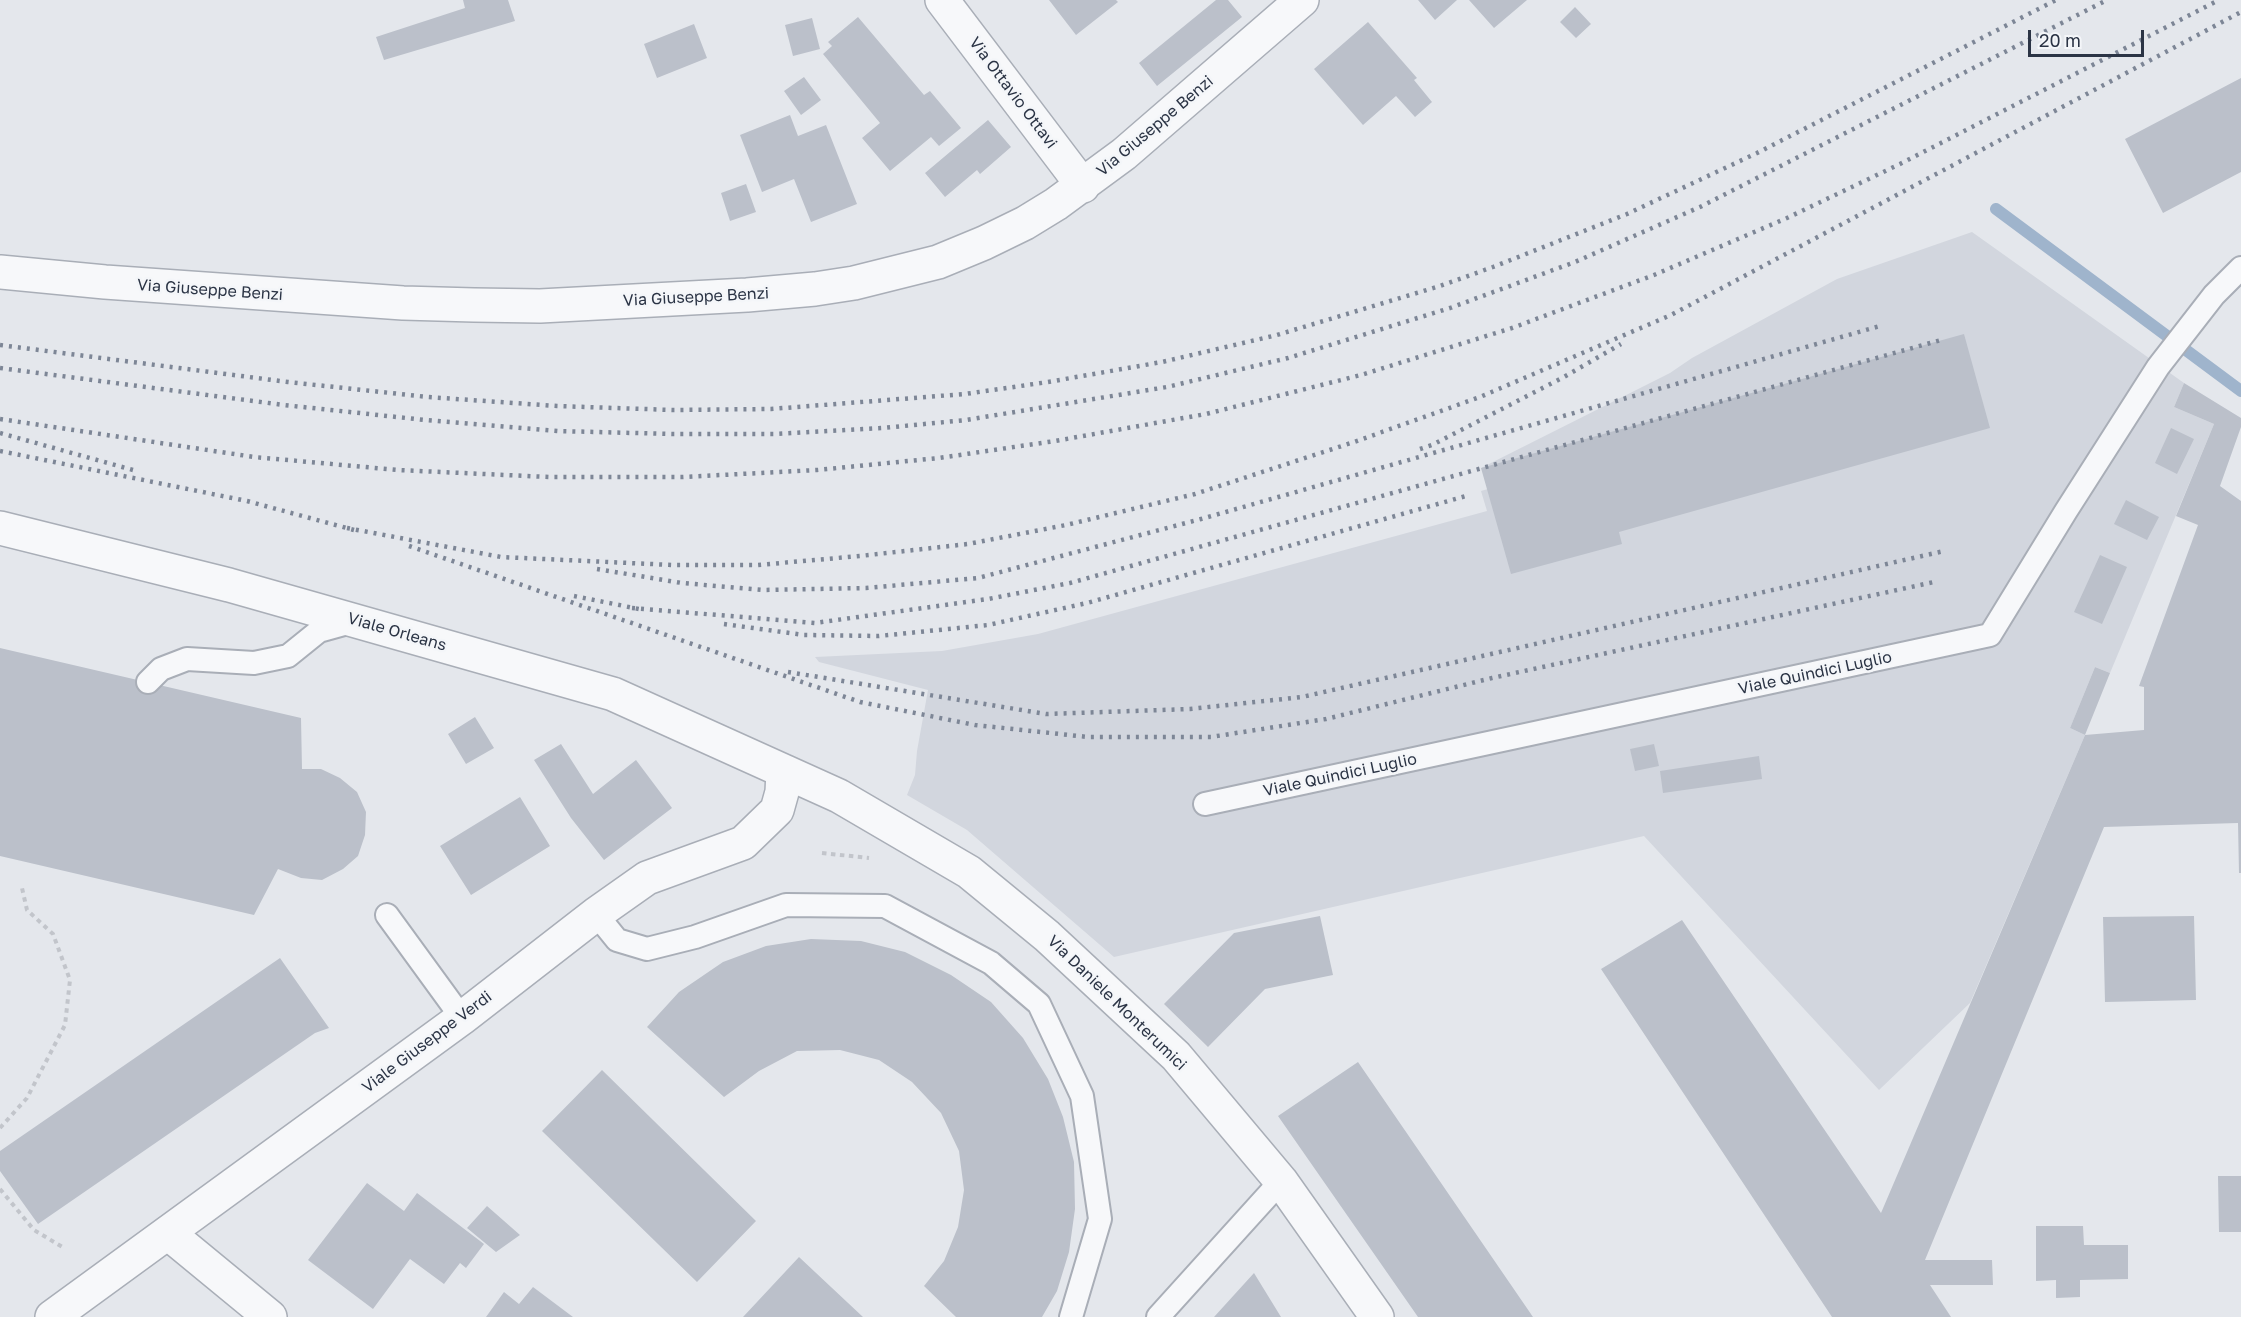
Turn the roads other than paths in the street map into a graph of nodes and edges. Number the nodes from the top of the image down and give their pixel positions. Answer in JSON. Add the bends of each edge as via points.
{"nodes":[{"id":1,"x":942,"y":0,"type":"edge"},
{"id":2,"x":1302,"y":0,"type":"edge"},
{"id":3,"x":1083,"y":186,"type":"junction"},
{"id":4,"x":2241,"y":268,"type":"edge"},
{"id":5,"x":0,"y":272,"type":"edge"},
{"id":6,"x":0,"y":528,"type":"edge"},
{"id":7,"x":356,"y":620,"type":"junction"},
{"id":8,"x":148,"y":682,"type":"dead end"},
{"id":9,"x":783,"y":771,"type":"junction"},
{"id":10,"x":1205,"y":804,"type":"dead end"},
{"id":11,"x":596,"y":914,"type":"junction"},
{"id":12,"x":387,"y":915,"type":"dead end"},
{"id":13,"x":462,"y":1018,"type":"junction"},
{"id":14,"x":1281,"y":1181,"type":"junction"},
{"id":15,"x":168,"y":1233,"type":"junction"},
{"id":16,"x":52,"y":1317,"type":"edge"},
{"id":17,"x":270,"y":1317,"type":"edge"},
{"id":18,"x":1071,"y":1317,"type":"edge"},
{"id":19,"x":1158,"y":1317,"type":"edge"},
{"id":20,"x":1377,"y":1317,"type":"edge"}],
"edges":[{"from":1,"to":3,"type":"street","name":"Via Ottavio Ottavi"},
{"from":2,"to":3,"type":"street","name":"Via Giuseppe Benzi"},
{"from":3,"to":5,"type":"street","name":"Via Giuseppe Benzi","via":[[1025,223],[938,262],[854,283],[747,295],[540,306],[403,303]]},
{"from":4,"to":10,"type":"lane","name":"Viale Quindici Luglio","via":[[2214,295],[2158,367],[1990,635]]},
{"from":6,"to":7,"type":"street","name":"Viale Orleans"},
{"from":7,"to":8,"type":"lane","via":[[319,631],[288,656],[254,663],[187,659],[161,669]]},
{"from":7,"to":9,"type":"street","name":"Viale Orleans","via":[[614,694]]},
{"from":9,"to":11,"type":"street","name":"Viale Giuseppe Verdi","via":[[777,810],[743,843],[647,878]]},
{"from":9,"to":14,"type":"street","name":"Via Daniele Monterumici","via":[[839,796],[969,872],[1047,936],[1176,1056]]},
{"from":11,"to":13,"type":"street","name":"Viale Giuseppe Verdi"},
{"from":11,"to":18,"type":"lane","via":[[617,940],[647,949],[695,937],[786,904],[885,906],[991,963],[1039,1004],[1082,1096],[1100,1219]]},
{"from":12,"to":13,"type":"lane"},
{"from":13,"to":15,"type":"street","name":"Viale Giuseppe Verdi"},
{"from":14,"to":19,"type":"lane"},
{"from":14,"to":20,"type":"street","name":"Via Daniele Monterumici"},
{"from":15,"to":16,"type":"street","name":"Viale Giuseppe Verdi"},
{"from":15,"to":17,"type":"street"}]}
